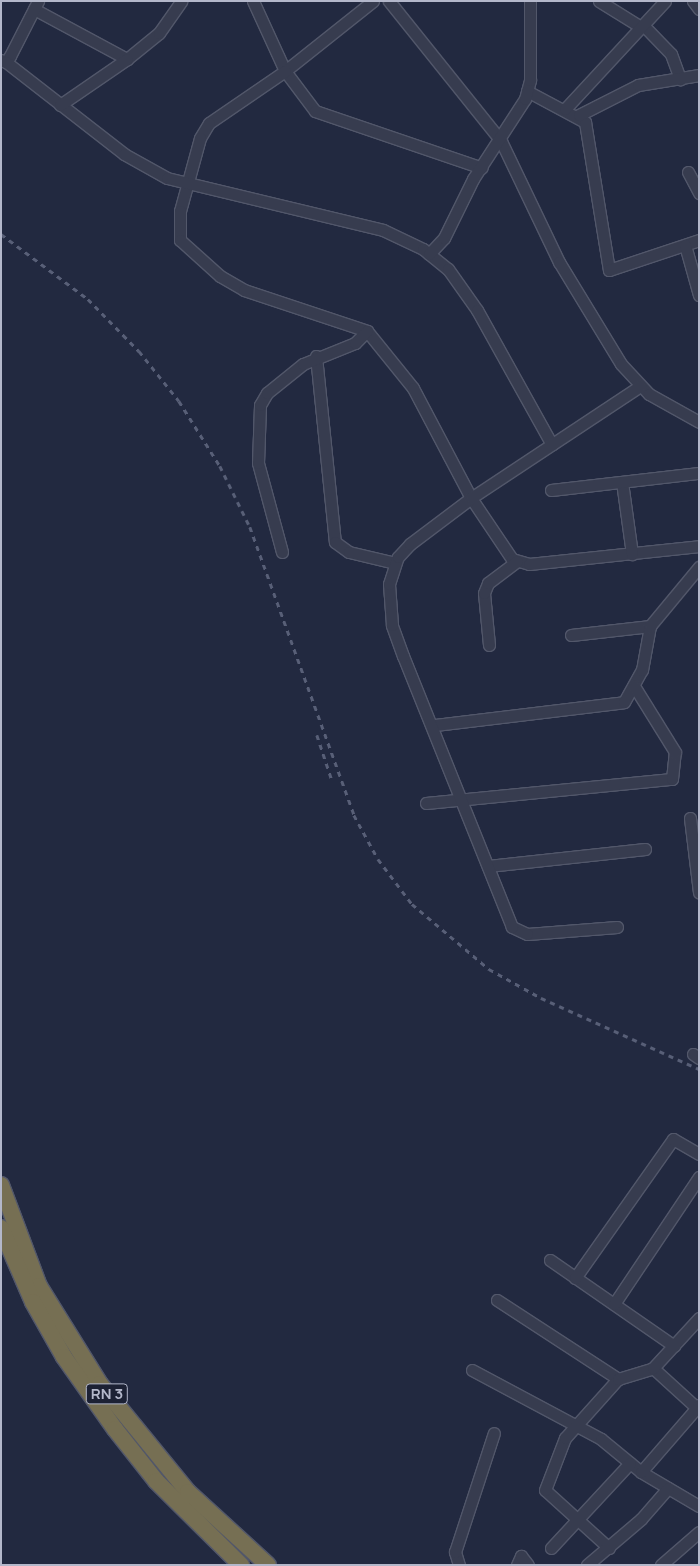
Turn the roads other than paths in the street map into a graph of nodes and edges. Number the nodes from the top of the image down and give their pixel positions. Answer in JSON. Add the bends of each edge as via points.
{"nodes":[{"id":1,"x":181,"y":1,"type":"edge"},
{"id":2,"x":253,"y":1,"type":"edge"},
{"id":3,"x":373,"y":1,"type":"edge"},
{"id":4,"x":389,"y":1,"type":"edge"},
{"id":5,"x":530,"y":1,"type":"edge"},
{"id":6,"x":599,"y":1,"type":"edge"},
{"id":7,"x":665,"y":1,"type":"edge"},
{"id":8,"x":693,"y":1,"type":"edge"},
{"id":9,"x":36,"y":5,"type":"edge"},
{"id":10,"x":699,"y":9,"type":"edge"},
{"id":11,"x":642,"y":26,"type":"junction"},
{"id":12,"x":127,"y":60,"type":"junction"},
{"id":13,"x":4,"y":61,"type":"edge"},
{"id":14,"x":285,"y":71,"type":"junction"},
{"id":15,"x":699,"y":75,"type":"edge"},
{"id":16,"x":680,"y":79,"type":"junction"},
{"id":17,"x":527,"y":91,"type":"junction"},
{"id":18,"x":60,"y":105,"type":"junction"},
{"id":19,"x":565,"y":108,"type":"junction"},
{"id":20,"x":579,"y":116,"type":"junction"},
{"id":21,"x":501,"y":141,"type":"junction"},
{"id":22,"x":482,"y":168,"type":"junction"},
{"id":23,"x":688,"y":172,"type":"dead end"},
{"id":24,"x":187,"y":184,"type":"junction"},
{"id":25,"x":699,"y":193,"type":"edge"},
{"id":26,"x":699,"y":240,"type":"edge"},
{"id":27,"x":685,"y":245,"type":"junction"},
{"id":28,"x":430,"y":254,"type":"junction"},
{"id":29,"x":699,"y":295,"type":"edge"},
{"id":30,"x":367,"y":331,"type":"junction"},
{"id":31,"x":316,"y":356,"type":"junction"},
{"id":32,"x":640,"y":386,"type":"junction"},
{"id":33,"x":699,"y":422,"type":"edge"},
{"id":34,"x":552,"y":445,"type":"junction"},
{"id":35,"x":699,"y":473,"type":"edge"},
{"id":36,"x":622,"y":482,"type":"junction"},
{"id":37,"x":552,"y":490,"type":"dead end"},
{"id":38,"x":471,"y":498,"type":"junction"},
{"id":39,"x":699,"y":546,"type":"edge"},
{"id":40,"x":282,"y":552,"type":"dead end"},
{"id":41,"x":632,"y":554,"type":"junction"},
{"id":42,"x":517,"y":561,"type":"junction"},
{"id":43,"x":395,"y":562,"type":"junction"},
{"id":44,"x":699,"y":567,"type":"edge"},
{"id":45,"x":650,"y":626,"type":"junction"},
{"id":46,"x":571,"y":635,"type":"dead end"},
{"id":47,"x":489,"y":645,"type":"dead end"},
{"id":48,"x":634,"y":686,"type":"junction"},
{"id":49,"x":435,"y":725,"type":"junction"},
{"id":50,"x":462,"y":799,"type":"junction"},
{"id":51,"x":426,"y":803,"type":"dead end"},
{"id":52,"x":690,"y":818,"type":"dead end"},
{"id":53,"x":645,"y":849,"type":"dead end"},
{"id":54,"x":488,"y":866,"type":"junction"},
{"id":55,"x":697,"y":867,"type":"edge"},
{"id":56,"x":699,"y":892,"type":"edge"},
{"id":57,"x":617,"y":927,"type":"dead end"},
{"id":58,"x":699,"y":1154,"type":"edge"},
{"id":59,"x":699,"y":1177,"type":"edge"},
{"id":60,"x":1,"y":1185,"type":"edge"},
{"id":61,"x":1,"y":1228,"type":"edge"},
{"id":62,"x":550,"y":1260,"type":"dead end"},
{"id":63,"x":575,"y":1278,"type":"junction"},
{"id":64,"x":497,"y":1300,"type":"dead end"},
{"id":65,"x":614,"y":1304,"type":"junction"},
{"id":66,"x":699,"y":1318,"type":"edge"},
{"id":67,"x":674,"y":1346,"type":"junction"},
{"id":68,"x":653,"y":1368,"type":"junction"},
{"id":69,"x":472,"y":1370,"type":"dead end"},
{"id":70,"x":618,"y":1379,"type":"junction"},
{"id":71,"x":698,"y":1408,"type":"edge"},
{"id":72,"x":577,"y":1429,"type":"junction"},
{"id":73,"x":494,"y":1433,"type":"dead end"},
{"id":74,"x":630,"y":1463,"type":"junction"},
{"id":75,"x":641,"y":1472,"type":"junction"},
{"id":76,"x":668,"y":1488,"type":"junction"},
{"id":77,"x":699,"y":1506,"type":"edge"},
{"id":78,"x":576,"y":1518,"type":"junction"},
{"id":79,"x":699,"y":1532,"type":"edge"},
{"id":80,"x":550,"y":1548,"type":"dead end"},
{"id":81,"x":609,"y":1548,"type":"junction"},
{"id":82,"x":240,"y":1565,"type":"edge"},
{"id":83,"x":268,"y":1565,"type":"edge"},
{"id":84,"x":459,"y":1565,"type":"edge"},
{"id":85,"x":517,"y":1565,"type":"edge"},
{"id":86,"x":528,"y":1565,"type":"edge"},
{"id":87,"x":587,"y":1565,"type":"edge"},
{"id":88,"x":661,"y":1565,"type":"edge"}],
"edges":[{"from":1,"to":12,"type":"street","via":[[159,33]]},
{"from":2,"to":14,"type":"street"},
{"from":3,"to":14,"type":"street"},
{"from":4,"to":21,"type":"street"},
{"from":5,"to":17,"type":"street"},
{"from":6,"to":11,"type":"street"},
{"from":7,"to":11,"type":"street"},
{"from":8,"to":10,"type":"street"},
{"from":9,"to":12,"type":"street"},
{"from":9,"to":13,"type":"street"},
{"from":11,"to":16,"type":"street","via":[[670,54]]},
{"from":11,"to":19,"type":"street"},
{"from":12,"to":18,"type":"street"},
{"from":13,"to":18,"type":"street"},
{"from":14,"to":22,"type":"street","via":[[306,101],[326,117]]},
{"from":14,"to":24,"type":"street","via":[[209,123],[200,138]]},
{"from":15,"to":16,"type":"street"},
{"from":16,"to":20,"type":"street","via":[[638,85]]},
{"from":17,"to":19,"type":"street"},
{"from":17,"to":21,"type":"street"},
{"from":18,"to":24,"type":"street","via":[[144,167]]},
{"from":19,"to":20,"type":"street"},
{"from":20,"to":27,"type":"street","via":[[592,146],[609,270]]},
{"from":21,"to":22,"type":"street"},
{"from":21,"to":32,"type":"street","via":[[559,262],[621,364]]},
{"from":22,"to":28,"type":"street","via":[[444,238]]},
{"from":23,"to":25,"type":"street"},
{"from":24,"to":28,"type":"street","via":[[383,230]]},
{"from":24,"to":30,"type":"street","via":[[178,230],[188,252],[244,290]]},
{"from":26,"to":27,"type":"street"},
{"from":27,"to":29,"type":"street"},
{"from":28,"to":34,"type":"street","via":[[448,269],[477,310]]},
{"from":30,"to":31,"type":"street","via":[[355,343]]},
{"from":30,"to":38,"type":"street","via":[[414,388]]},
{"from":31,"to":40,"type":"street","via":[[267,393],[260,405],[258,463]]},
{"from":31,"to":43,"type":"street","via":[[335,542],[349,552]]},
{"from":32,"to":33,"type":"street"},
{"from":32,"to":34,"type":"street"},
{"from":34,"to":38,"type":"street"},
{"from":35,"to":36,"type":"street"},
{"from":36,"to":37,"type":"street"},
{"from":36,"to":41,"type":"street"},
{"from":38,"to":42,"type":"street","via":[[503,550]]},
{"from":38,"to":43,"type":"street","via":[[410,544]]},
{"from":39,"to":41,"type":"street"},
{"from":41,"to":42,"type":"street","via":[[529,564]]},
{"from":42,"to":47,"type":"street","via":[[486,588]]},
{"from":43,"to":49,"type":"street","via":[[389,584],[392,625]]},
{"from":44,"to":45,"type":"street"},
{"from":45,"to":46,"type":"street"},
{"from":45,"to":48,"type":"street"},
{"from":48,"to":49,"type":"street","via":[[624,702]]},
{"from":48,"to":50,"type":"street","via":[[675,752],[672,779]]},
{"from":49,"to":50,"type":"street"},
{"from":50,"to":51,"type":"street"},
{"from":50,"to":54,"type":"street"},
{"from":52,"to":55,"type":"street"},
{"from":53,"to":54,"type":"street"},
{"from":54,"to":57,"type":"street","via":[[508,918],[520,932]]},
{"from":55,"to":56,"type":"street"},
{"from":58,"to":63,"type":"street","via":[[673,1138]]},
{"from":59,"to":65,"type":"street"},
{"from":60,"to":83,"type":"highway","number":"RN 3","via":[[39,1286],[94,1376],[175,1478]]},
{"from":61,"to":82,"type":"highway","number":"RN 3","via":[[60,1350],[115,1429],[156,1481]]},
{"from":62,"to":63,"type":"street"},
{"from":63,"to":65,"type":"street"},
{"from":64,"to":70,"type":"street"},
{"from":65,"to":67,"type":"street"},
{"from":66,"to":67,"type":"street"},
{"from":67,"to":68,"type":"street"},
{"from":68,"to":70,"type":"street"},
{"from":68,"to":71,"type":"street"},
{"from":69,"to":72,"type":"street"},
{"from":70,"to":72,"type":"street"},
{"from":71,"to":75,"type":"street"},
{"from":72,"to":74,"type":"street","via":[[601,1439]]},
{"from":72,"to":78,"type":"street","via":[[565,1438],[545,1490]]},
{"from":73,"to":84,"type":"street","via":[[455,1552]]},
{"from":74,"to":75,"type":"street"},
{"from":74,"to":78,"type":"street"},
{"from":75,"to":76,"type":"street"},
{"from":76,"to":77,"type":"street"},
{"from":76,"to":81,"type":"street"},
{"from":78,"to":80,"type":"street"},
{"from":78,"to":81,"type":"street"},
{"from":79,"to":88,"type":"street"},
{"from":81,"to":87,"type":"street"},
{"from":85,"to":86,"type":"street","via":[[521,1556]]}]}
